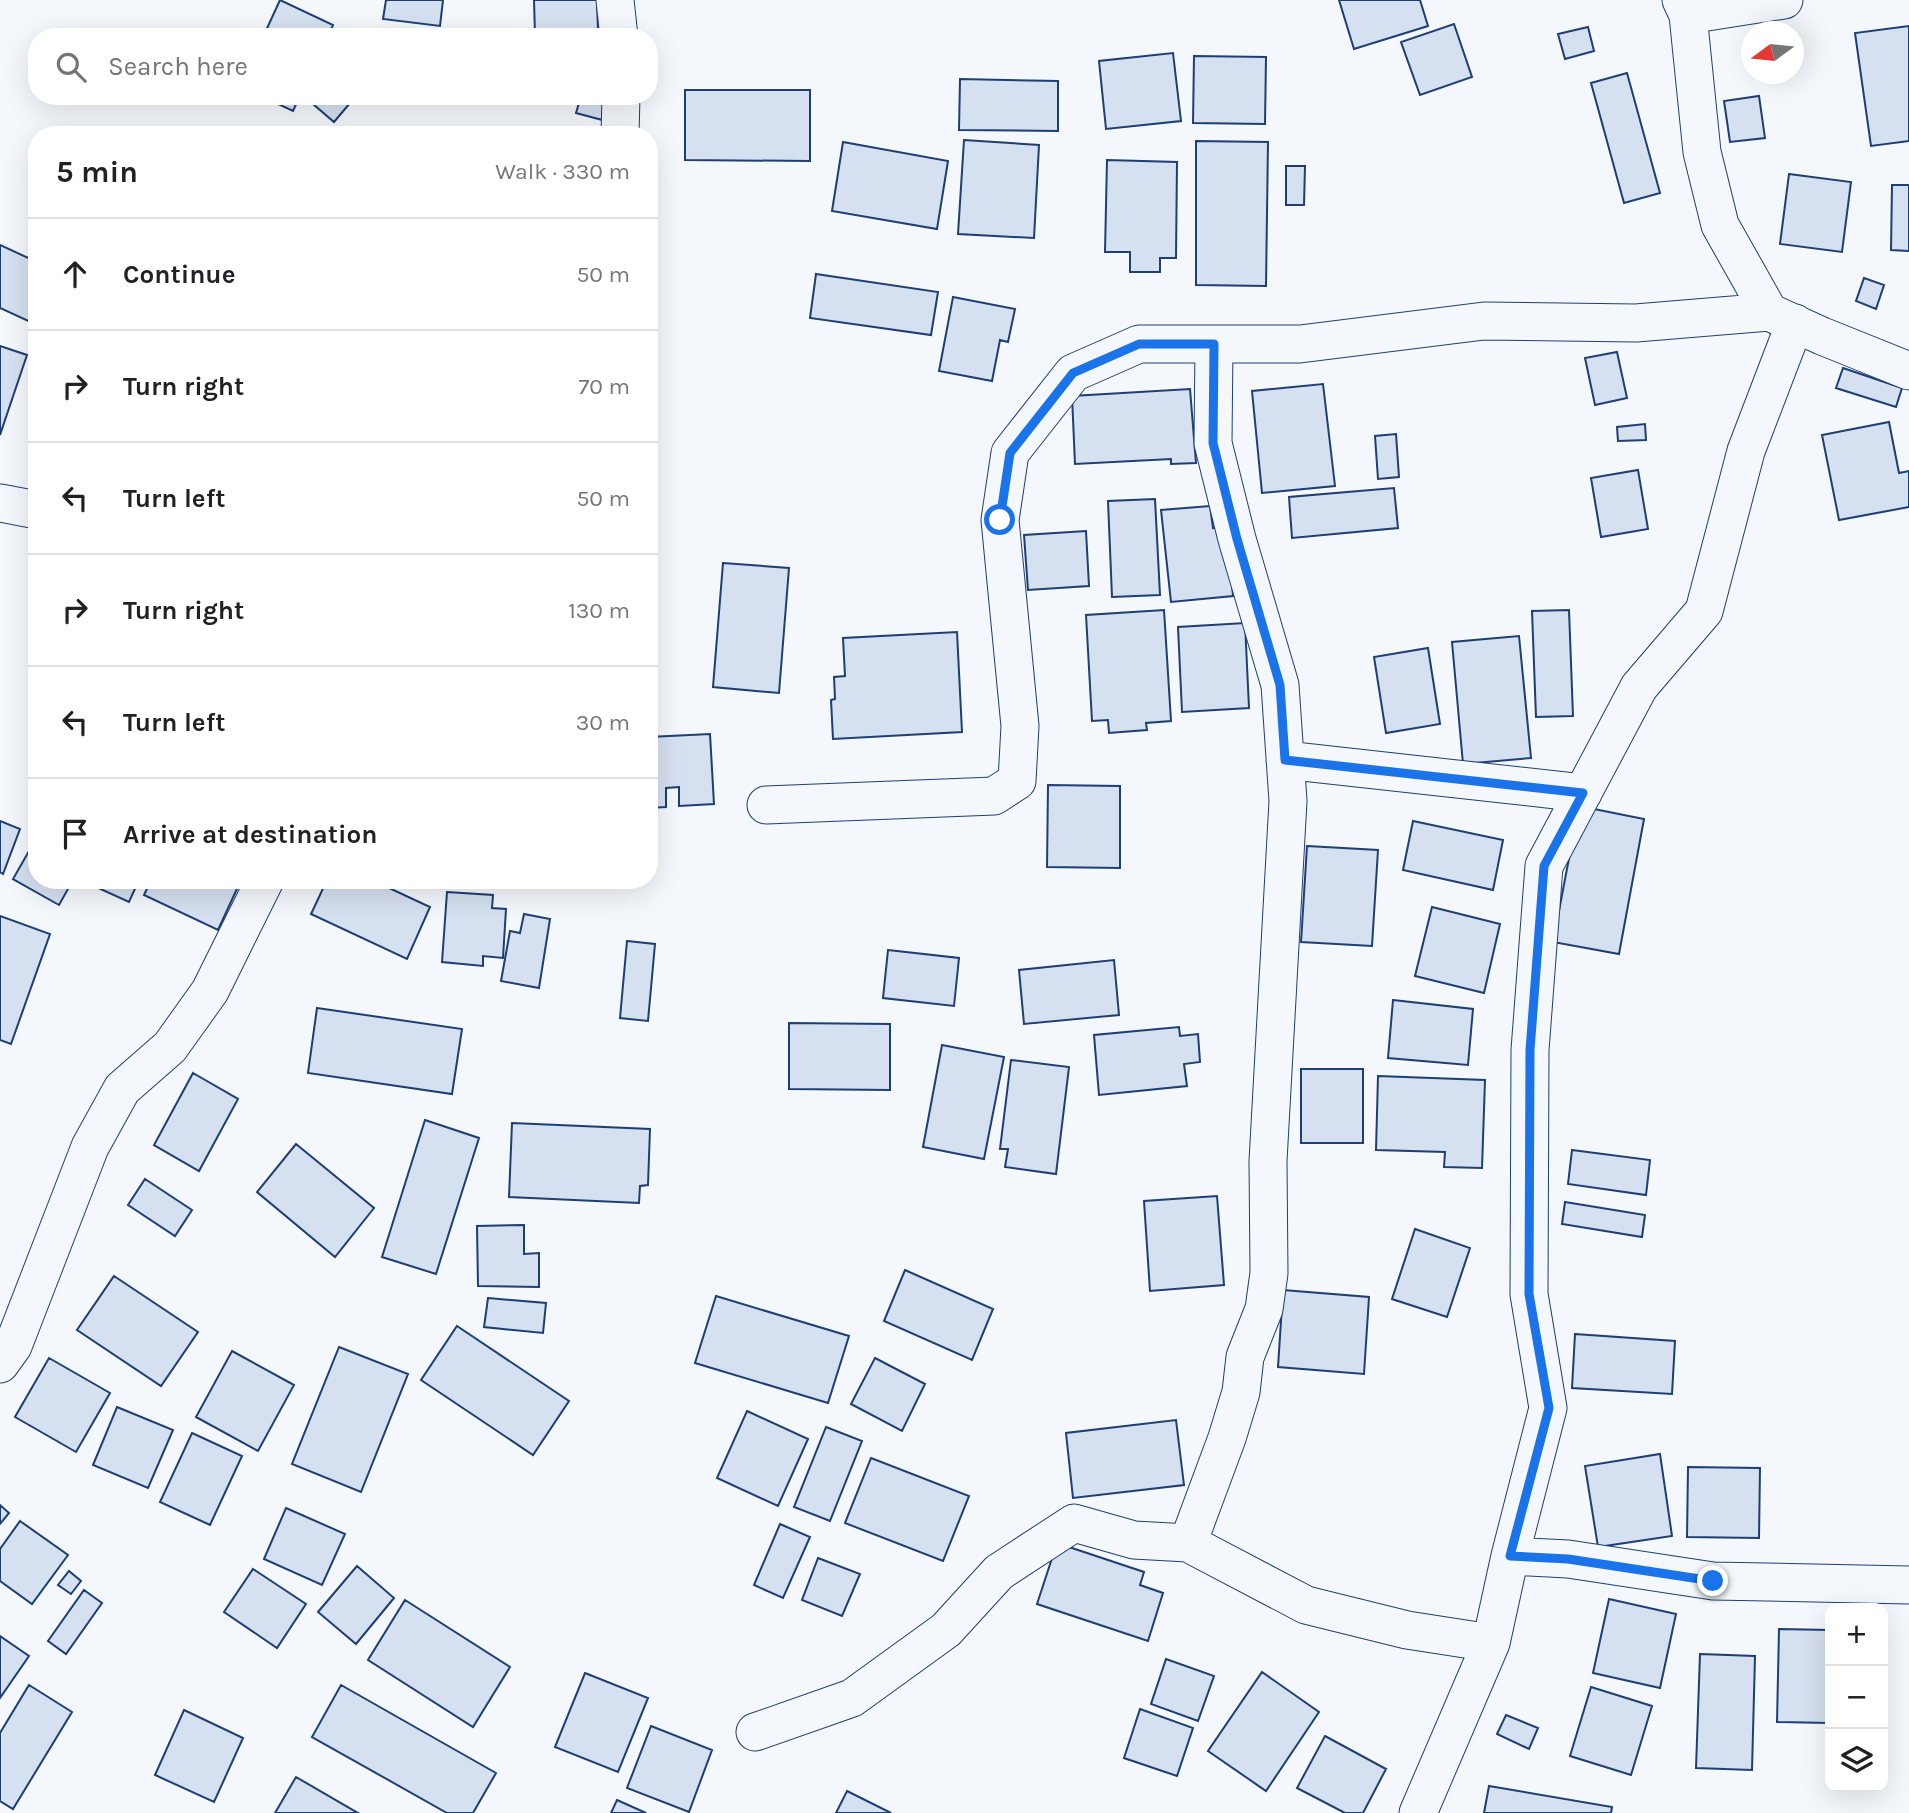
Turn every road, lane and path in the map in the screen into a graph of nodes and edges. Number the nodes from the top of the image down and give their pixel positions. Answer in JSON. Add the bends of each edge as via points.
{"nodes":[{"id":1,"x":615,"y":0,"type":"edge"},
{"id":2,"x":1784,"y":0,"type":"edge"},
{"id":3,"x":1684,"y":8,"type":"edge"},
{"id":4,"x":618,"y":28,"type":"edge"},
{"id":5,"x":621,"y":105,"type":"edge"},
{"id":6,"x":620,"y":126,"type":"edge"},
{"id":7,"x":1782,"y":318,"type":"junction"},
{"id":8,"x":1214,"y":344,"type":"junction"},
{"id":9,"x":1909,"y":371,"type":"edge"},
{"id":10,"x":0,"y":503,"type":"edge"},
{"id":11,"x":28,"y":508,"type":"edge"},
{"id":12,"x":1285,"y":760,"type":"junction"},
{"id":13,"x":1583,"y":793,"type":"junction"},
{"id":14,"x":766,"y":805,"type":"dead end"},
{"id":15,"x":261,"y":889,"type":"edge"},
{"id":16,"x":0,"y":1364,"type":"edge"},
{"id":17,"x":1188,"y":1543,"type":"junction"},
{"id":18,"x":1510,"y":1556,"type":"junction"},
{"id":19,"x":1909,"y":1584,"type":"edge"},
{"id":20,"x":1491,"y":1643,"type":"junction"},
{"id":21,"x":755,"y":1731,"type":"dead end"},
{"id":22,"x":1418,"y":1813,"type":"edge"}],
"edges":[{"from":1,"to":4,"type":"street"},
{"from":2,"to":3,"type":"street"},
{"from":3,"to":7,"type":"street","via":[[1702,152],[1720,225]]},
{"from":5,"to":6,"type":"street"},
{"from":7,"to":8,"type":"street","via":[[1636,323],[1484,321],[1300,344]]},
{"from":7,"to":9,"type":"street"},
{"from":7,"to":13,"type":"street","via":[[1704,611],[1639,687]]},
{"from":8,"to":12,"type":"street","via":[[1213,443],[1280,685]]},
{"from":8,"to":14,"type":"street","via":[[1139,344],[1073,373],[1010,453],[1000,520],[1020,726],[1017,781],[994,796]]},
{"from":10,"to":11,"type":"street"},
{"from":12,"to":13,"type":"street"},
{"from":12,"to":17,"type":"street","via":[[1288,801],[1268,1161],[1269,1273],[1264,1309],[1245,1357],[1241,1392]]},
{"from":13,"to":18,"type":"street","via":[[1544,866],[1530,1050],[1529,1294],[1549,1408]]},
{"from":15,"to":16,"type":"street","via":[[210,992],[170,1047],[122,1089],[105,1118],[13,1346]]},
{"from":17,"to":20,"type":"street","via":[[1306,1605],[1407,1630]]},
{"from":17,"to":21,"type":"street","via":[[1134,1540],[1074,1523],[999,1573],[946,1630],[852,1698]]},
{"from":18,"to":19,"type":"street","via":[[1568,1559],[1713,1581]]},
{"from":18,"to":20,"type":"street"},
{"from":20,"to":22,"type":"street"}]}
